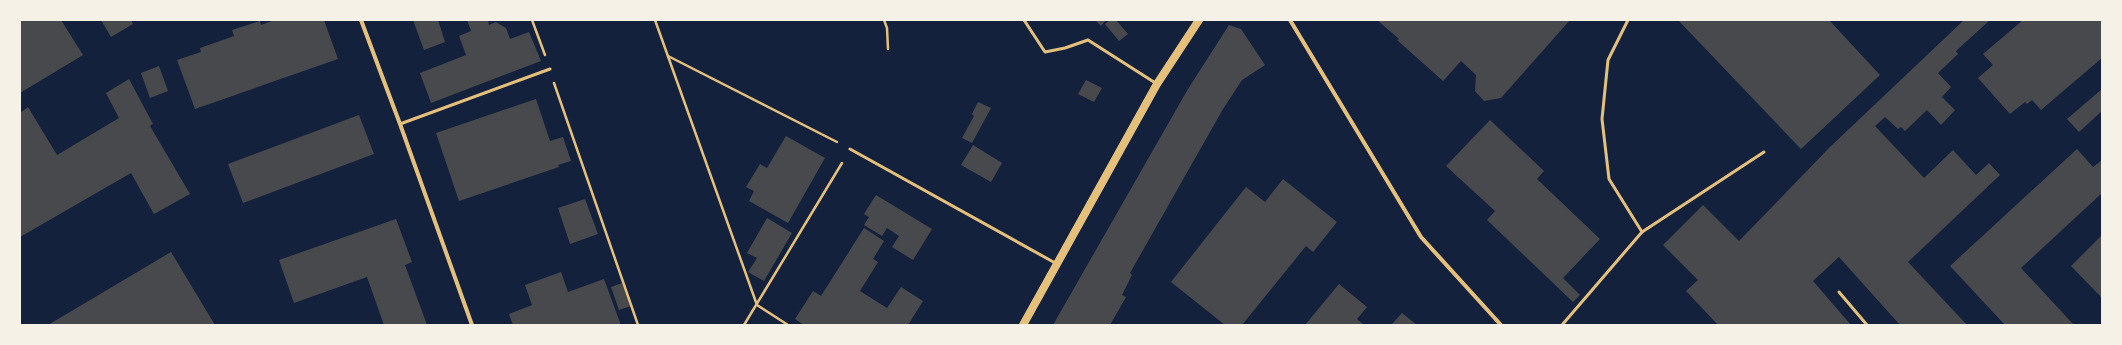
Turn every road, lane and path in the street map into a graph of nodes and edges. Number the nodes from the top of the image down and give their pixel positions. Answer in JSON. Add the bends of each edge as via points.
{"nodes":[{"id":1,"x":361,"y":20,"type":"edge"},
{"id":2,"x":532,"y":20,"type":"edge"},
{"id":3,"x":655,"y":20,"type":"edge"},
{"id":4,"x":884,"y":20,"type":"edge"},
{"id":5,"x":1024,"y":20,"type":"edge"},
{"id":6,"x":1199,"y":20,"type":"edge"},
{"id":7,"x":1290,"y":20,"type":"edge"},
{"id":8,"x":1628,"y":20,"type":"edge"},
{"id":9,"x":888,"y":49,"type":"dead end"},
{"id":10,"x":668,"y":56,"type":"junction"},
{"id":11,"x":550,"y":69,"type":"junction"},
{"id":12,"x":1157,"y":84,"type":"junction"},
{"id":13,"x":400,"y":124,"type":"junction"},
{"id":14,"x":850,"y":149,"type":"junction"},
{"id":15,"x":1764,"y":152,"type":"dead end"},
{"id":16,"x":1642,"y":232,"type":"junction"},
{"id":17,"x":1057,"y":264,"type":"junction"},
{"id":18,"x":1839,"y":292,"type":"dead end"},
{"id":19,"x":757,"y":305,"type":"junction"},
{"id":20,"x":472,"y":325,"type":"edge"},
{"id":21,"x":638,"y":325,"type":"edge"},
{"id":22,"x":744,"y":325,"type":"edge"},
{"id":23,"x":788,"y":325,"type":"edge"},
{"id":24,"x":1023,"y":325,"type":"edge"},
{"id":25,"x":1502,"y":325,"type":"edge"},
{"id":26,"x":1562,"y":325,"type":"edge"},
{"id":27,"x":1867,"y":325,"type":"edge"}],
"edges":[{"from":1,"to":13,"type":"street"},
{"from":2,"to":11,"type":"path"},
{"from":3,"to":10,"type":"path"},
{"from":4,"to":9,"type":"path"},
{"from":5,"to":12,"type":"lane","via":[[1045,52],[1088,40]]},
{"from":6,"to":12,"type":"main road"},
{"from":7,"to":25,"type":"street","via":[[1421,237]]},
{"from":8,"to":16,"type":"lane","via":[[1608,60],[1602,119],[1609,179]]},
{"from":10,"to":14,"type":"path"},
{"from":10,"to":19,"type":"path"},
{"from":11,"to":13,"type":"lane"},
{"from":11,"to":21,"type":"path"},
{"from":12,"to":17,"type":"main road"},
{"from":13,"to":20,"type":"street"},
{"from":14,"to":17,"type":"lane"},
{"from":14,"to":19,"type":"path"},
{"from":15,"to":16,"type":"lane"},
{"from":16,"to":26,"type":"lane"},
{"from":17,"to":24,"type":"main road"},
{"from":18,"to":27,"type":"lane"},
{"from":19,"to":22,"type":"path"},
{"from":19,"to":23,"type":"path"}]}
